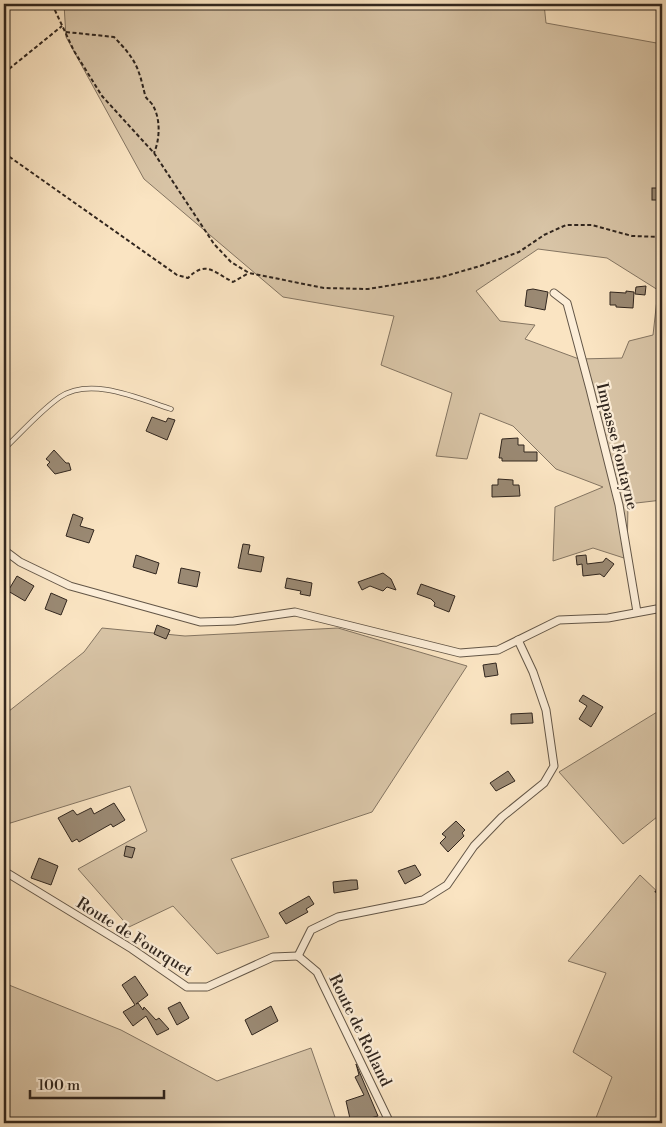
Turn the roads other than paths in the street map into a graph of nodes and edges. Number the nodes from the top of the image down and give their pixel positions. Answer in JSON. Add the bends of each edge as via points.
{"nodes":[{"id":1,"x":554,"y":293,"type":"dead end"},
{"id":2,"x":171,"y":409,"type":"dead end"},
{"id":3,"x":4,"y":449,"type":"edge"},
{"id":4,"x":4,"y":550,"type":"edge"},
{"id":5,"x":662,"y":608,"type":"edge"},
{"id":6,"x":637,"y":612,"type":"junction"},
{"id":7,"x":518,"y":640,"type":"junction"},
{"id":8,"x":4,"y":871,"type":"edge"},
{"id":9,"x":298,"y":956,"type":"junction"},
{"id":10,"x":390,"y":1123,"type":"edge"}],
"edges":[{"from":1,"to":6,"type":"street","name":"Impasse Fontayne","via":[[567,303],[590,389],[619,505]]},
{"from":2,"to":3,"type":"lane","via":[[111,389],[76,391],[61,397]]},
{"from":4,"to":7,"type":"street","via":[[20,562],[70,586],[200,622],[234,621],[295,612],[460,653],[498,650]]},
{"from":5,"to":6,"type":"street"},
{"from":6,"to":7,"type":"street","via":[[608,618],[559,620]]},
{"from":7,"to":9,"type":"street","via":[[534,672],[546,710],[554,766],[544,783],[502,817],[474,846],[447,885],[423,900],[338,917],[311,930]]},
{"from":8,"to":9,"type":"street","name":"Route de Fourquet","via":[[132,949],[187,987],[207,987],[273,957]]},
{"from":9,"to":10,"type":"street","name":"Route de Rolland","via":[[317,972]]}]}
